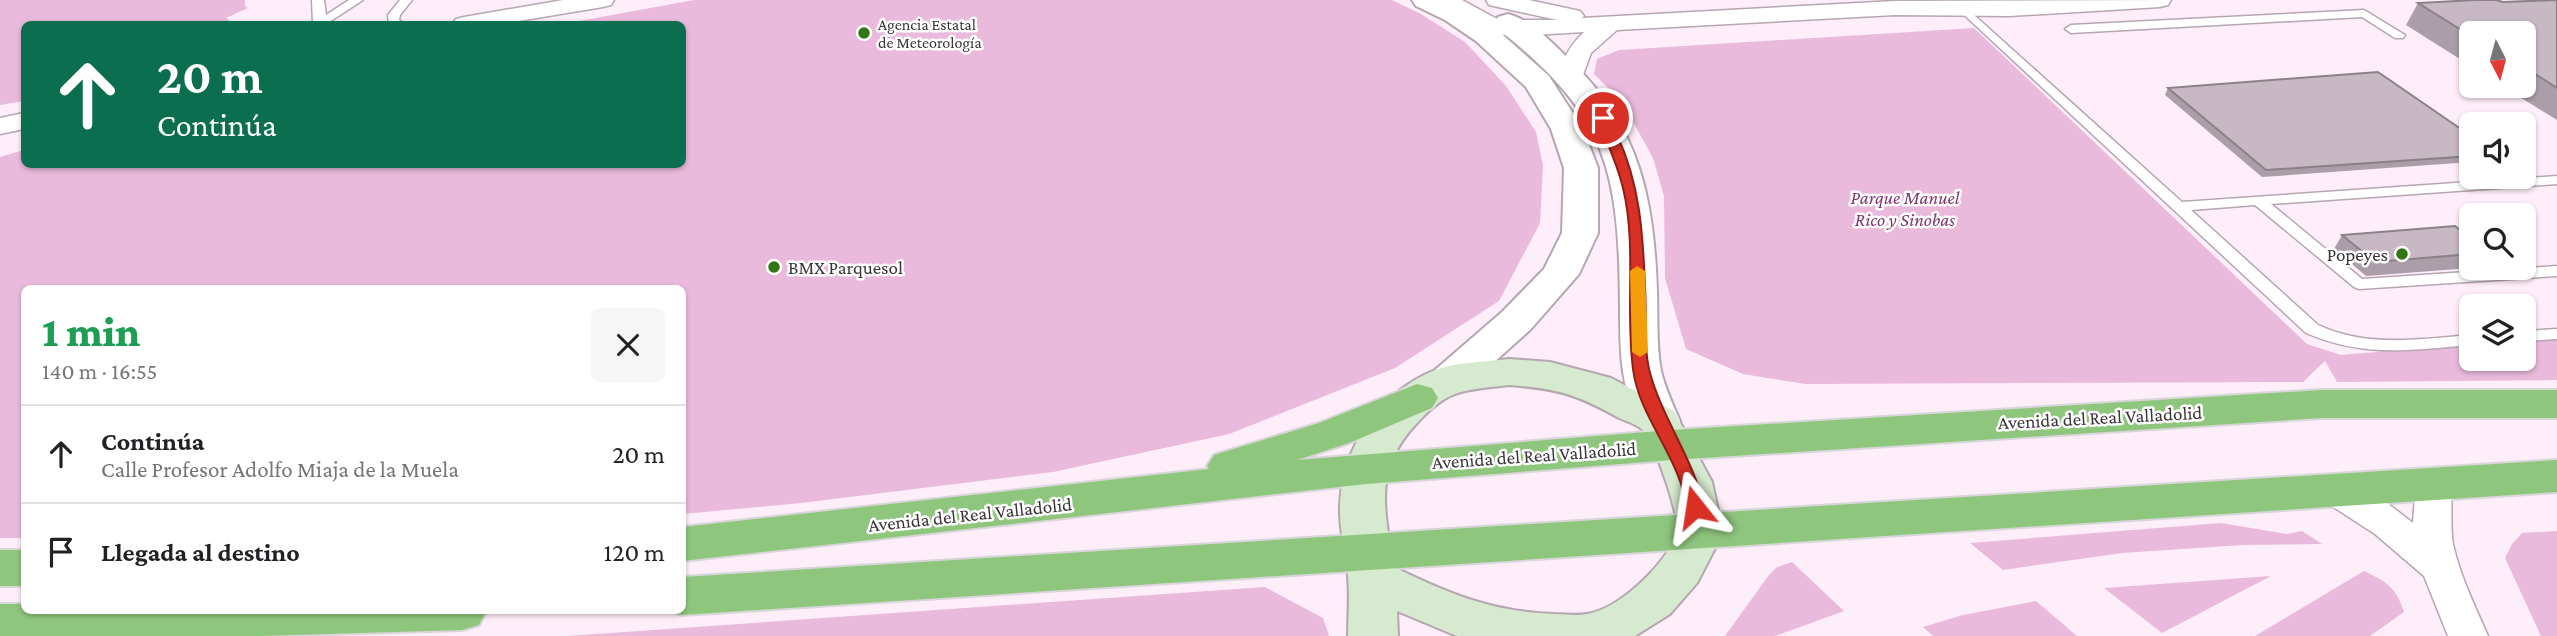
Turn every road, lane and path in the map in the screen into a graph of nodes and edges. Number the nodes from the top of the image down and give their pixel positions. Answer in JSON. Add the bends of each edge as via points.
{"nodes":[{"id":1,"x":318,"y":0,"type":"edge"},
{"id":2,"x":357,"y":0,"type":"edge"},
{"id":3,"x":406,"y":0,"type":"edge"},
{"id":4,"x":603,"y":0,"type":"edge"},
{"id":5,"x":1426,"y":0,"type":"edge"},
{"id":6,"x":1445,"y":0,"type":"edge"},
{"id":7,"x":1475,"y":0,"type":"edge"},
{"id":8,"x":1497,"y":0,"type":"edge"},
{"id":9,"x":2160,"y":0,"type":"edge"},
{"id":10,"x":1958,"y":4,"type":"edge"},
{"id":11,"x":320,"y":21,"type":"edge"},
{"id":12,"x":325,"y":21,"type":"edge"},
{"id":13,"x":393,"y":21,"type":"edge"},
{"id":14,"x":481,"y":21,"type":"edge"},
{"id":15,"x":1611,"y":24,"type":"junction"},
{"id":16,"x":2071,"y":29,"type":"dead end"},
{"id":17,"x":2399,"y":35,"type":"dead end"},
{"id":18,"x":1513,"y":42,"type":"junction"},
{"id":19,"x":1571,"y":78,"type":"junction"},
{"id":20,"x":21,"y":122,"type":"edge"},
{"id":21,"x":0,"y":125,"type":"edge"},
{"id":22,"x":2557,"y":180,"type":"edge"},
{"id":23,"x":2257,"y":200,"type":"junction"},
{"id":24,"x":2181,"y":205,"type":"junction"},
{"id":25,"x":2557,"y":271,"type":"edge"},
{"id":26,"x":2557,"y":334,"type":"edge"},
{"id":27,"x":2536,"y":335,"type":"edge"},
{"id":28,"x":2459,"y":341,"type":"edge"},
{"id":29,"x":1433,"y":389,"type":"junction"},
{"id":30,"x":2557,"y":404,"type":"edge"},
{"id":31,"x":1665,"y":433,"type":"junction"},
{"id":32,"x":1366,"y":468,"type":"junction"},
{"id":33,"x":2557,"y":476,"type":"edge"},
{"id":34,"x":2434,"y":483,"type":"junction"},
{"id":35,"x":2334,"y":490,"type":"junction"},
{"id":36,"x":1127,"y":496,"type":"junction"},
{"id":37,"x":1700,"y":533,"type":"junction"},
{"id":38,"x":686,"y":544,"type":"edge"},
{"id":39,"x":1370,"y":565,"type":"junction"},
{"id":40,"x":2438,"y":566,"type":"junction"},
{"id":41,"x":21,"y":568,"type":"edge"},
{"id":42,"x":0,"y":569,"type":"edge"},
{"id":43,"x":686,"y":596,"type":"edge"},
{"id":44,"x":355,"y":614,"type":"edge"},
{"id":45,"x":0,"y":624,"type":"edge"},
{"id":46,"x":1589,"y":635,"type":"edge"},
{"id":47,"x":1373,"y":636,"type":"edge"},
{"id":48,"x":2468,"y":636,"type":"edge"}],
"edges":[{"from":1,"to":11,"type":"lane"},
{"from":2,"to":12,"type":"lane"},
{"from":3,"to":13,"type":"lane"},
{"from":4,"to":14,"type":"street"},
{"from":5,"to":18,"type":"street"},
{"from":6,"to":18,"type":"street"},
{"from":7,"to":18,"type":"street"},
{"from":8,"to":15,"type":"street"},
{"from":9,"to":10,"type":"street","via":[[2009,9]]},
{"from":10,"to":15,"type":"street"},
{"from":10,"to":24,"type":"lane"},
{"from":15,"to":18,"type":"street"},
{"from":15,"to":19,"type":"street","via":[[1584,43],[1573,60]]},
{"from":16,"to":17,"type":"lane","via":[[2364,13]]},
{"from":18,"to":19,"type":"street","via":[[1552,57]]},
{"from":18,"to":29,"type":"street","via":[[1567,129],[1581,168],[1580,233],[1560,274],[1516,321]]},
{"from":19,"to":31,"type":"street","via":[[1603,118],[1631,190],[1641,370]]},
{"from":20,"to":21,"type":"street"},
{"from":22,"to":23,"type":"lane"},
{"from":23,"to":24,"type":"lane"},
{"from":23,"to":25,"type":"lane","via":[[2359,284]]},
{"from":24,"to":28,"type":"lane","via":[[2312,329],[2333,341],[2370,348]]},
{"from":26,"to":27,"type":"lane"},
{"from":29,"to":31,"type":"main road","via":[[1509,372],[1550,375],[1597,388]]},
{"from":29,"to":32,"type":"main road","via":[[1388,426]]},
{"from":29,"to":36,"type":"highway","via":[[1334,433]]},
{"from":30,"to":31,"type":"highway","name":"Avenida del Real Valladolid","via":[[2322,404]]},
{"from":31,"to":32,"type":"highway","name":"Avenida del Real Valladolid"},
{"from":31,"to":37,"type":"main road","via":[[1690,482]]},
{"from":32,"to":36,"type":"highway","name":"Avenida del Real Valladolid"},
{"from":32,"to":39,"type":"main road","via":[[1362,509]]},
{"from":33,"to":34,"type":"highway"},
{"from":34,"to":35,"type":"highway"},
{"from":34,"to":40,"type":"street","via":[[2431,531]]},
{"from":35,"to":37,"type":"highway"},
{"from":35,"to":40,"type":"street","via":[[2404,533]]},
{"from":36,"to":38,"type":"highway","name":"Avenida del Real Valladolid"},
{"from":37,"to":39,"type":"highway"},
{"from":37,"to":46,"type":"main road","via":[[1680,570],[1653,601]]},
{"from":39,"to":43,"type":"highway"},
{"from":39,"to":46,"type":"main road","via":[[1427,606],[1469,621],[1522,632]]},
{"from":39,"to":47,"type":"main road"},
{"from":40,"to":48,"type":"street"},
{"from":41,"to":42,"type":"highway"},
{"from":44,"to":45,"type":"highway"}]}
